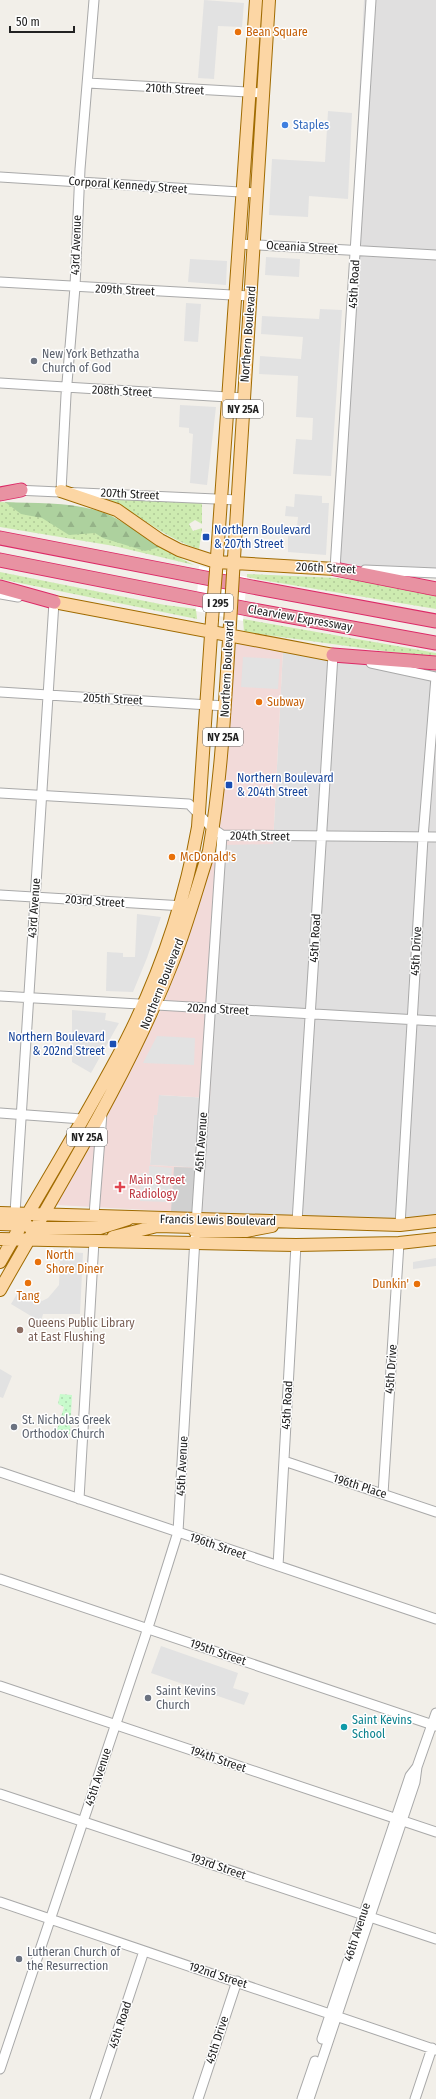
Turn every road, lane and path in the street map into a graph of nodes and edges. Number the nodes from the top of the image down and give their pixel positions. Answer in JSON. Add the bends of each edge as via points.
{"nodes":[{"id":1,"x":94,"y":0,"type":"edge"},
{"id":2,"x":256,"y":0,"type":"edge"},
{"id":3,"x":269,"y":0,"type":"edge"},
{"id":4,"x":371,"y":0,"type":"edge"},
{"id":5,"x":88,"y":83,"type":"junction"},
{"id":6,"x":250,"y":93,"type":"junction"},
{"id":7,"x":263,"y":94,"type":"junction"},
{"id":8,"x":0,"y":177,"type":"edge"},
{"id":9,"x":79,"y":182,"type":"junction"},
{"id":10,"x":243,"y":192,"type":"junction"},
{"id":11,"x":257,"y":193,"type":"junction"},
{"id":12,"x":239,"y":244,"type":"junction"},
{"id":13,"x":254,"y":244,"type":"junction"},
{"id":14,"x":356,"y":251,"type":"junction"},
{"id":15,"x":436,"y":255,"type":"edge"},
{"id":16,"x":0,"y":282,"type":"edge"},
{"id":17,"x":75,"y":287,"type":"junction"},
{"id":18,"x":235,"y":296,"type":"junction"},
{"id":19,"x":250,"y":296,"type":"junction"},
{"id":20,"x":0,"y":383,"type":"edge"},
{"id":21,"x":66,"y":387,"type":"junction"},
{"id":22,"x":228,"y":397,"type":"junction"},
{"id":23,"x":244,"y":398,"type":"junction"},
{"id":24,"x":0,"y":488,"type":"edge"},
{"id":25,"x":21,"y":490,"type":"junction"},
{"id":26,"x":61,"y":491,"type":"junction"},
{"id":27,"x":0,"y":494,"type":"edge"},
{"id":28,"x":221,"y":499,"type":"junction"},
{"id":29,"x":238,"y":500,"type":"junction"},
{"id":30,"x":0,"y":538,"type":"edge"},
{"id":31,"x":0,"y":560,"type":"edge"},
{"id":32,"x":216,"y":566,"type":"junction"},
{"id":33,"x":234,"y":569,"type":"junction"},
{"id":34,"x":335,"y":569,"type":"junction"},
{"id":35,"x":436,"y":573,"type":"edge"},
{"id":36,"x":0,"y":587,"type":"edge"},
{"id":37,"x":436,"y":589,"type":"edge"},
{"id":38,"x":0,"y":594,"type":"edge"},
{"id":39,"x":54,"y":602,"type":"junction"},
{"id":40,"x":436,"y":621,"type":"edge"},
{"id":41,"x":221,"y":635,"type":"junction"},
{"id":42,"x":436,"y":643,"type":"edge"},
{"id":43,"x":333,"y":655,"type":"junction"},
{"id":44,"x":436,"y":663,"type":"edge"},
{"id":45,"x":436,"y":677,"type":"edge"},
{"id":46,"x":0,"y":692,"type":"edge"},
{"id":47,"x":48,"y":695,"type":"junction"},
{"id":48,"x":207,"y":705,"type":"junction"},
{"id":49,"x":225,"y":706,"type":"junction"},
{"id":50,"x":0,"y":793,"type":"edge"},
{"id":51,"x":41,"y":796,"type":"junction"},
{"id":52,"x":199,"y":815,"type":"junction"},
{"id":53,"x":217,"y":832,"type":"junction"},
{"id":54,"x":322,"y":837,"type":"junction"},
{"id":55,"x":436,"y":837,"type":"edge"},
{"id":56,"x":423,"y":838,"type":"junction"},
{"id":57,"x":0,"y":895,"type":"edge"},
{"id":58,"x":35,"y":897,"type":"junction"},
{"id":59,"x":178,"y":906,"type":"junction"},
{"id":60,"x":191,"y":907,"type":"junction"},
{"id":61,"x":0,"y":996,"type":"edge"},
{"id":62,"x":28,"y":998,"type":"junction"},
{"id":63,"x":148,"y":1005,"type":"junction"},
{"id":64,"x":210,"y":1008,"type":"junction"},
{"id":65,"x":311,"y":1014,"type":"junction"},
{"id":66,"x":412,"y":1020,"type":"junction"},
{"id":67,"x":436,"y":1021,"type":"edge"},
{"id":68,"x":102,"y":1110,"type":"junction"},
{"id":69,"x":0,"y":1113,"type":"edge"},
{"id":70,"x":21,"y":1114,"type":"junction"},
{"id":71,"x":82,"y":1119,"type":"junction"},
{"id":72,"x":0,"y":1213,"type":"edge"},
{"id":73,"x":15,"y":1213,"type":"junction"},
{"id":74,"x":28,"y":1214,"type":"junction"},
{"id":75,"x":42,"y":1215,"type":"junction"},
{"id":76,"x":94,"y":1215,"type":"junction"},
{"id":77,"x":133,"y":1218,"type":"junction"},
{"id":78,"x":436,"y":1221,"type":"edge"},
{"id":79,"x":297,"y":1222,"type":"junction"},
{"id":80,"x":0,"y":1224,"type":"edge"},
{"id":81,"x":21,"y":1225,"type":"junction"},
{"id":82,"x":400,"y":1225,"type":"junction"},
{"id":83,"x":35,"y":1228,"type":"junction"},
{"id":84,"x":195,"y":1230,"type":"junction"},
{"id":85,"x":14,"y":1238,"type":"junction"},
{"id":86,"x":436,"y":1238,"type":"edge"},
{"id":87,"x":0,"y":1239,"type":"edge"},
{"id":88,"x":28,"y":1240,"type":"junction"},
{"id":89,"x":94,"y":1241,"type":"junction"},
{"id":90,"x":399,"y":1243,"type":"junction"},
{"id":91,"x":296,"y":1245,"type":"junction"},
{"id":92,"x":0,"y":1262,"type":"edge"},
{"id":93,"x":0,"y":1290,"type":"edge"},
{"id":94,"x":284,"y":1461,"type":"junction"},
{"id":95,"x":0,"y":1472,"type":"edge"},
{"id":96,"x":384,"y":1494,"type":"junction"},
{"id":97,"x":79,"y":1499,"type":"junction"},
{"id":98,"x":436,"y":1512,"type":"edge"},
{"id":99,"x":178,"y":1532,"type":"junction"},
{"id":100,"x":278,"y":1566,"type":"junction"},
{"id":101,"x":0,"y":1579,"type":"edge"},
{"id":102,"x":436,"y":1619,"type":"edge"},
{"id":103,"x":148,"y":1629,"type":"junction"},
{"id":104,"x":0,"y":1686,"type":"edge"},
{"id":105,"x":436,"y":1713,"type":"edge"},
{"id":106,"x":115,"y":1725,"type":"junction"},
{"id":107,"x":434,"y":1725,"type":"edge"},
{"id":108,"x":0,"y":1794,"type":"edge"},
{"id":109,"x":399,"y":1820,"type":"junction"},
{"id":110,"x":83,"y":1821,"type":"junction"},
{"id":111,"x":436,"y":1832,"type":"edge"},
{"id":112,"x":0,"y":1902,"type":"edge"},
{"id":113,"x":367,"y":1916,"type":"junction"},
{"id":114,"x":50,"y":1919,"type":"junction"},
{"id":115,"x":436,"y":1939,"type":"edge"},
{"id":116,"x":144,"y":1951,"type":"junction"},
{"id":117,"x":237,"y":1982,"type":"junction"},
{"id":118,"x":335,"y":2015,"type":"junction"},
{"id":119,"x":434,"y":2049,"type":"edge"},
{"id":120,"x":0,"y":2069,"type":"edge"},
{"id":121,"x":95,"y":2099,"type":"edge"},
{"id":122,"x":198,"y":2099,"type":"edge"},
{"id":123,"x":302,"y":2099,"type":"edge"},
{"id":124,"x":309,"y":2099,"type":"edge"},
{"id":125,"x":415,"y":2099,"type":"edge"}],
"edges":[{"from":1,"to":5,"type":"street","name":"43rd Avenue"},
{"from":2,"to":6,"type":"main road","name":"Northern Boulevard"},
{"from":3,"to":7,"type":"main road","name":"Northern Boulevard","number":"NY 25A"},
{"from":4,"to":14,"type":"street","name":"45th Road"},
{"from":5,"to":6,"type":"street","name":"210th Street"},
{"from":5,"to":9,"type":"street","name":"43rd Avenue"},
{"from":6,"to":7,"type":"street","name":"210th Street"},
{"from":6,"to":10,"type":"main road","name":"Northern Boulevard"},
{"from":7,"to":11,"type":"main road","name":"Northern Boulevard","number":"NY 25A"},
{"from":8,"to":9,"type":"street","name":"Corporal Kennedy Street"},
{"from":9,"to":10,"type":"street","name":"Corporal Kennedy Street"},
{"from":9,"to":17,"type":"street","name":"43rd Avenue"},
{"from":10,"to":11,"type":"street","name":"Corporal Kennedy Street"},
{"from":10,"to":12,"type":"main road","name":"Northern Boulevard"},
{"from":11,"to":13,"type":"main road","name":"Northern Boulevard","number":"NY 25A"},
{"from":12,"to":13,"type":"street","name":"Oceania Street"},
{"from":12,"to":18,"type":"main road","name":"Northern Boulevard"},
{"from":13,"to":14,"type":"street","name":"Oceania Street"},
{"from":13,"to":19,"type":"main road","name":"Northern Boulevard","number":"NY 25A"},
{"from":14,"to":15,"type":"street","name":"Oceania Street"},
{"from":14,"to":34,"type":"street","name":"45th Road"},
{"from":16,"to":17,"type":"street","name":"209th Street"},
{"from":17,"to":18,"type":"street","name":"209th Street"},
{"from":17,"to":21,"type":"street","name":"43rd Avenue"},
{"from":18,"to":19,"type":"street","name":"209th Street"},
{"from":18,"to":22,"type":"main road","name":"Northern Boulevard"},
{"from":19,"to":23,"type":"main road","name":"Northern Boulevard","number":"NY 25A"},
{"from":20,"to":21,"type":"street","name":"208th Street"},
{"from":21,"to":22,"type":"street","name":"208th Street"},
{"from":21,"to":26,"type":"street","name":"43rd Avenue"},
{"from":22,"to":23,"type":"street","name":"208th Street"},
{"from":22,"to":28,"type":"main road","name":"Northern Boulevard"},
{"from":23,"to":29,"type":"main road","name":"Northern Boulevard","number":"NY 25A"},
{"from":24,"to":25,"type":"street"},
{"from":25,"to":26,"type":"street","name":"207th Street"},
{"from":25,"to":27,"type":"highway"},
{"from":26,"to":28,"type":"street","name":"207th Street"},
{"from":26,"to":32,"type":"main road","name":"206th Street","via":[[117,510],[179,550]]},
{"from":28,"to":29,"type":"street","name":"207th Street"},
{"from":28,"to":32,"type":"main road","name":"Northern Boulevard"},
{"from":29,"to":33,"type":"main road","name":"Northern Boulevard","number":"NY 25A"},
{"from":30,"to":40,"type":"highway","name":"Clearview Expressway","number":"I 295"},
{"from":31,"to":42,"type":"highway","name":"Clearview Expressway","number":"I 295"},
{"from":32,"to":33,"type":"main road","name":"206th Street"},
{"from":32,"to":41,"type":"main road","name":"Northern Boulevard","bridge":true,"via":[[212,620]]},
{"from":33,"to":34,"type":"main road","name":"206th Street"},
{"from":33,"to":41,"type":"main road","name":"Northern Boulevard","number":"NY 25A","bridge":true,"via":[[230,624]]},
{"from":34,"to":35,"type":"street","name":"206th Street"},
{"from":34,"to":37,"type":"highway"},
{"from":36,"to":39,"type":"highway"},
{"from":38,"to":39,"type":"street"},
{"from":39,"to":41,"type":"main road"},
{"from":39,"to":47,"type":"street","name":"43rd Avenue"},
{"from":41,"to":43,"type":"main road"},
{"from":41,"to":48,"type":"main road","name":"Northern Boulevard"},
{"from":41,"to":49,"type":"main road","name":"Northern Boulevard","number":"NY 25A"},
{"from":43,"to":44,"type":"highway"},
{"from":43,"to":45,"type":"street"},
{"from":43,"to":54,"type":"street","name":"45th Road"},
{"from":45,"to":56,"type":"street","name":"45th Drive"},
{"from":46,"to":47,"type":"street","name":"205th Street"},
{"from":47,"to":48,"type":"street","name":"205th Street"},
{"from":47,"to":51,"type":"street","name":"43rd Avenue"},
{"from":48,"to":49,"type":"street","name":"205th Street"},
{"from":48,"to":52,"type":"main road","name":"Northern Boulevard"},
{"from":49,"to":53,"type":"main road","name":"Northern Boulevard","number":"NY 25A"},
{"from":50,"to":51,"type":"street","name":"204th Street"},
{"from":51,"to":52,"type":"street","name":"204th Street","via":[[189,804]]},
{"from":51,"to":58,"type":"street","name":"43rd Avenue"},
{"from":52,"to":53,"type":"street","name":"204th Street"},
{"from":52,"to":59,"type":"main road","name":"Northern Boulevard","via":[[194,850]]},
{"from":53,"to":54,"type":"street","name":"204th Street"},
{"from":53,"to":60,"type":"main road","name":"Northern Boulevard","number":"NY 25A"},
{"from":53,"to":64,"type":"street","name":"45th Avenue"},
{"from":54,"to":56,"type":"street","name":"204th Street"},
{"from":54,"to":65,"type":"street","name":"45th Road"},
{"from":55,"to":56,"type":"street","name":"204th Street"},
{"from":56,"to":66,"type":"street","name":"45th Drive"},
{"from":57,"to":58,"type":"street","name":"203rd Street"},
{"from":58,"to":59,"type":"street","name":"203rd Street"},
{"from":58,"to":62,"type":"street","name":"43rd Avenue"},
{"from":59,"to":60,"type":"street","name":"203rd Street"},
{"from":59,"to":63,"type":"main road","name":"Northern Boulevard"},
{"from":60,"to":63,"type":"main road","name":"Northern Boulevard","number":"NY 25A","via":[[174,960]]},
{"from":61,"to":62,"type":"street","name":"202nd Street"},
{"from":62,"to":63,"type":"street","name":"202nd Street"},
{"from":62,"to":70,"type":"street","name":"43rd Avenue"},
{"from":63,"to":64,"type":"street","name":"202nd Street"},
{"from":63,"to":68,"type":"main road","name":"Northern Boulevard","number":"NY 25A"},
{"from":63,"to":71,"type":"main road","name":"Northern Boulevard","number":"NY 25A"},
{"from":64,"to":65,"type":"street","name":"202nd Street"},
{"from":64,"to":84,"type":"street","name":"45th Avenue"},
{"from":65,"to":66,"type":"street","name":"202nd Street"},
{"from":65,"to":79,"type":"street","name":"45th Road"},
{"from":66,"to":67,"type":"street","name":"202nd Street"},
{"from":66,"to":82,"type":"street","name":"45th Drive"},
{"from":68,"to":75,"type":"main road","name":"Northern Boulevard","number":"NY 25A"},
{"from":68,"to":76,"type":"street"},
{"from":69,"to":70,"type":"street"},
{"from":70,"to":71,"type":"street"},
{"from":70,"to":73,"type":"street","name":"43rd Avenue"},
{"from":71,"to":74,"type":"main road","name":"Northern Boulevard","number":"NY 25A"},
{"from":72,"to":73,"type":"main road","name":"Francis Lewis Boulevard"},
{"from":73,"to":74,"type":"main road","name":"Francis Lewis Boulevard"},
{"from":74,"to":75,"type":"main road","name":"Francis Lewis Boulevard"},
{"from":74,"to":81,"type":"main road","name":"Northern Boulevard","number":"NY 25A"},
{"from":75,"to":76,"type":"main road","name":"Francis Lewis Boulevard"},
{"from":75,"to":81,"type":"main road","via":[[29,1225]]},
{"from":75,"to":83,"type":"main road","name":"Northern Boulevard","number":"NY 25A"},
{"from":76,"to":77,"type":"main road","name":"Francis Lewis Boulevard"},
{"from":77,"to":83,"type":"main road","via":[[100,1228]]},
{"from":77,"to":84,"type":"main road","name":"Francis Lewis Boulevard"},
{"from":78,"to":82,"type":"main road","name":"Francis Lewis Boulevard"},
{"from":79,"to":82,"type":"main road","name":"Francis Lewis Boulevard"},
{"from":79,"to":84,"type":"main road","name":"Francis Lewis Boulevard"},
{"from":80,"to":81,"type":"main road"},
{"from":81,"to":85,"type":"main road","name":"Northern Boulevard","number":"NY 25A"},
{"from":83,"to":85,"type":"main road","via":[[27,1228]]},
{"from":83,"to":88,"type":"main road","name":"Northern Boulevard","number":"NY 25A"},
{"from":84,"to":89,"type":"main road","name":"Francis Lewis Boulevard"},
{"from":84,"to":91,"type":"main road","name":"Francis Lewis Boulevard"},
{"from":84,"to":99,"type":"street","name":"45th Avenue"},
{"from":85,"to":87,"type":"main road","name":"Francis Lewis Boulevard"},
{"from":85,"to":88,"type":"main road","name":"Francis Lewis Boulevard"},
{"from":85,"to":92,"type":"main road","name":"Northern Boulevard","number":"NY 25A"},
{"from":86,"to":90,"type":"main road","name":"Francis Lewis Boulevard"},
{"from":88,"to":89,"type":"main road","name":"Francis Lewis Boulevard"},
{"from":88,"to":93,"type":"main road","name":"Northern Boulevard","number":"NY 25A"},
{"from":89,"to":97,"type":"street"},
{"from":90,"to":91,"type":"main road","name":"Francis Lewis Boulevard"},
{"from":90,"to":96,"type":"street","name":"45th Drive"},
{"from":91,"to":94,"type":"street","name":"45th Road"},
{"from":94,"to":96,"type":"street","name":"196th Place"},
{"from":94,"to":100,"type":"street","name":"45th Road"},
{"from":95,"to":97,"type":"street","name":"196th Street"},
{"from":96,"to":98,"type":"street","name":"196th Place"},
{"from":97,"to":99,"type":"street","name":"196th Street"},
{"from":99,"to":100,"type":"street","name":"196th Street"},
{"from":99,"to":103,"type":"street","name":"45th Avenue"},
{"from":100,"to":102,"type":"street","name":"196th Street"},
{"from":101,"to":103,"type":"street","name":"195th Street"},
{"from":103,"to":106,"type":"street","name":"45th Avenue"},
{"from":103,"to":107,"type":"street","name":"195th Street"},
{"from":104,"to":106,"type":"street","name":"194th Street"},
{"from":105,"to":107,"type":"street","name":"46th Avenue"},
{"from":106,"to":109,"type":"street","name":"194th Street"},
{"from":106,"to":110,"type":"street","name":"45th Avenue"},
{"from":107,"to":109,"type":"street","name":"46th Avenue","via":[[417,1768],[410,1776]]},
{"from":108,"to":110,"type":"street","name":"193rd Street"},
{"from":109,"to":111,"type":"street","name":"194th Street"},
{"from":109,"to":113,"type":"street","name":"46th Avenue"},
{"from":110,"to":113,"type":"street","name":"193rd Street"},
{"from":110,"to":114,"type":"street","name":"45th Avenue"},
{"from":112,"to":114,"type":"street","name":"192nd Street"},
{"from":113,"to":115,"type":"street","name":"193rd Street"},
{"from":113,"to":118,"type":"street","name":"46th Avenue"},
{"from":114,"to":116,"type":"street","name":"192nd Street"},
{"from":114,"to":120,"type":"street","name":"45th Avenue"},
{"from":116,"to":117,"type":"street","name":"192nd Street"},
{"from":116,"to":121,"type":"street","name":"45th Road"},
{"from":117,"to":118,"type":"street","name":"192nd Street"},
{"from":117,"to":122,"type":"street","name":"45th Drive"},
{"from":118,"to":119,"type":"street","name":"192nd Street"},
{"from":118,"to":123,"type":"street","name":"46th Avenue"},
{"from":118,"to":124,"type":"street","name":"46th Avenue"},
{"from":119,"to":125,"type":"street"}]}
